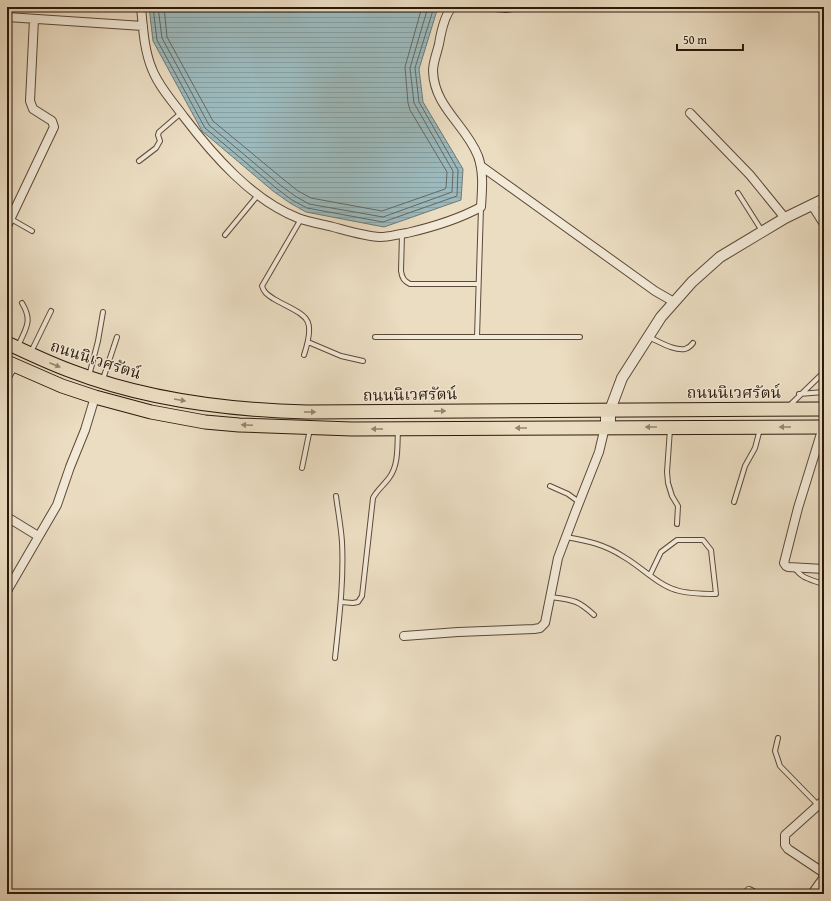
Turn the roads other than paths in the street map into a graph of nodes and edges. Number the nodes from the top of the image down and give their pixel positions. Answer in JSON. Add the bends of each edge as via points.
{"nodes":[{"id":1,"x":141,"y":7,"type":"edge"},
{"id":2,"x":452,"y":7,"type":"edge"},
{"id":3,"x":495,"y":7,"type":"edge"},
{"id":4,"x":513,"y":7,"type":"edge"},
{"id":5,"x":7,"y":17,"type":"edge"},
{"id":6,"x":34,"y":19,"type":"junction"},
{"id":7,"x":143,"y":26,"type":"junction"},
{"id":8,"x":181,"y":113,"type":"junction"},
{"id":9,"x":690,"y":113,"type":"dead end"},
{"id":10,"x":139,"y":161,"type":"dead end"},
{"id":11,"x":481,"y":166,"type":"junction"},
{"id":12,"x":738,"y":193,"type":"dead end"},
{"id":13,"x":258,"y":195,"type":"junction"},
{"id":14,"x":824,"y":199,"type":"edge"},
{"id":15,"x":812,"y":205,"type":"junction"},
{"id":16,"x":481,"y":207,"type":"junction"},
{"id":17,"x":785,"y":218,"type":"junction"},
{"id":18,"x":301,"y":219,"type":"junction"},
{"id":19,"x":8,"y":222,"type":"edge"},
{"id":20,"x":824,"y":224,"type":"edge"},
{"id":21,"x":32,"y":231,"type":"dead end"},
{"id":22,"x":762,"y":232,"type":"junction"},
{"id":23,"x":402,"y":234,"type":"junction"},
{"id":24,"x":225,"y":235,"type":"dead end"},
{"id":25,"x":478,"y":284,"type":"junction"},
{"id":26,"x":674,"y":302,"type":"junction"},
{"id":27,"x":22,"y":303,"type":"dead end"},
{"id":28,"x":51,"y":311,"type":"dead end"},
{"id":29,"x":103,"y":312,"type":"dead end"},
{"id":30,"x":648,"y":336,"type":"junction"},
{"id":31,"x":117,"y":337,"type":"dead end"},
{"id":32,"x":375,"y":337,"type":"dead end"},
{"id":33,"x":477,"y":337,"type":"junction"},
{"id":34,"x":580,"y":337,"type":"dead end"},
{"id":35,"x":308,"y":342,"type":"junction"},
{"id":36,"x":693,"y":343,"type":"dead end"},
{"id":37,"x":12,"y":346,"type":"edge"},
{"id":38,"x":30,"y":354,"type":"junction"},
{"id":39,"x":304,"y":355,"type":"dead end"},
{"id":40,"x":363,"y":361,"type":"dead end"},
{"id":41,"x":11,"y":364,"type":"edge"},
{"id":42,"x":824,"y":372,"type":"edge"},
{"id":43,"x":89,"y":377,"type":"junction"},
{"id":44,"x":7,"y":381,"type":"edge"},
{"id":45,"x":102,"y":382,"type":"junction"},
{"id":46,"x":824,"y":392,"type":"edge"},
{"id":47,"x":799,"y":394,"type":"junction"},
{"id":48,"x":95,"y":397,"type":"junction"},
{"id":49,"x":786,"y":409,"type":"junction"},
{"id":50,"x":824,"y":409,"type":"edge"},
{"id":51,"x":608,"y":410,"type":"junction"},
{"id":52,"x":607,"y":427,"type":"junction"},
{"id":53,"x":670,"y":427,"type":"junction"},
{"id":54,"x":761,"y":427,"type":"junction"},
{"id":55,"x":824,"y":427,"type":"edge"},
{"id":56,"x":310,"y":428,"type":"junction"},
{"id":57,"x":398,"y":429,"type":"junction"},
{"id":58,"x":302,"y":468,"type":"dead end"},
{"id":59,"x":550,"y":486,"type":"dead end"},
{"id":60,"x":336,"y":496,"type":"dead end"},
{"id":61,"x":579,"y":502,"type":"junction"},
{"id":62,"x":734,"y":502,"type":"dead end"},
{"id":63,"x":7,"y":517,"type":"edge"},
{"id":64,"x":677,"y":524,"type":"dead end"},
{"id":65,"x":38,"y":536,"type":"junction"},
{"id":66,"x":566,"y":537,"type":"junction"},
{"id":67,"x":794,"y":567,"type":"junction"},
{"id":68,"x":824,"y":569,"type":"edge"},
{"id":69,"x":650,"y":576,"type":"junction"},
{"id":70,"x":820,"y":583,"type":"dead end"},
{"id":71,"x":8,"y":588,"type":"edge"},
{"id":72,"x":551,"y":597,"type":"junction"},
{"id":73,"x":341,"y":602,"type":"junction"},
{"id":74,"x":594,"y":615,"type":"dead end"},
{"id":75,"x":404,"y":636,"type":"dead end"},
{"id":76,"x":335,"y":658,"type":"dead end"},
{"id":77,"x":778,"y":738,"type":"dead end"},
{"id":78,"x":821,"y":803,"type":"edge"},
{"id":79,"x":824,"y":874,"type":"edge"},
{"id":80,"x":824,"y":877,"type":"edge"},
{"id":81,"x":812,"y":894,"type":"edge"}],
"edges":[{"from":1,"to":7,"type":"street"},
{"from":2,"to":11,"type":"street","via":[[441,32],[434,61],[434,76],[442,102],[469,139]]},
{"from":3,"to":4,"type":"street"},
{"from":5,"to":6,"type":"street"},
{"from":6,"to":7,"type":"street"},
{"from":6,"to":19,"type":"street","via":[[30,100],[33,108],[52,121],[54,127]]},
{"from":7,"to":8,"type":"street","via":[[151,69]]},
{"from":8,"to":10,"type":"lane","via":[[159,132],[160,141],[156,148]]},
{"from":8,"to":13,"type":"street","via":[[215,156]]},
{"from":9,"to":17,"type":"street","via":[[750,175]]},
{"from":11,"to":16,"type":"street"},
{"from":11,"to":26,"type":"street"},
{"from":12,"to":22,"type":"lane"},
{"from":13,"to":18,"type":"street","via":[[286,213]]},
{"from":13,"to":24,"type":"lane"},
{"from":14,"to":15,"type":"street"},
{"from":15,"to":17,"type":"street"},
{"from":15,"to":20,"type":"street"},
{"from":16,"to":23,"type":"street","via":[[441,224]]},
{"from":16,"to":25,"type":"lane"},
{"from":17,"to":22,"type":"street"},
{"from":18,"to":23,"type":"street","via":[[371,236]]},
{"from":18,"to":35,"type":"lane","via":[[262,286],[269,296],[308,320]]},
{"from":19,"to":21,"type":"lane"},
{"from":22,"to":26,"type":"street","via":[[720,257]]},
{"from":23,"to":25,"type":"lane","via":[[401,271],[406,282]]},
{"from":25,"to":33,"type":"lane"},
{"from":26,"to":30,"type":"street"},
{"from":27,"to":37,"type":"lane","via":[[28,314],[28,321]]},
{"from":28,"to":38,"type":"lane"},
{"from":29,"to":43,"type":"lane"},
{"from":30,"to":36,"type":"lane","via":[[684,349]]},
{"from":30,"to":51,"type":"street","via":[[622,378]]},
{"from":31,"to":45,"type":"lane"},
{"from":32,"to":33,"type":"lane"},
{"from":33,"to":34,"type":"lane"},
{"from":35,"to":39,"type":"lane"},
{"from":35,"to":40,"type":"lane","via":[[341,356]]},
{"from":37,"to":38,"type":"main road","name":"ถนนนิเวศรัตน์"},
{"from":38,"to":43,"type":"main road","name":"ถนนนิเวศรัตน์","one_way":true},
{"from":41,"to":44,"type":"lane"},
{"from":41,"to":48,"type":"main road"},
{"from":42,"to":47,"type":"lane"},
{"from":43,"to":45,"type":"main road","name":"ถนนนิเวศรัตน์"},
{"from":45,"to":51,"type":"main road","name":"ถนนนิเวศรัตน์","one_way":true,"via":[[198,403],[267,411]]},
{"from":46,"to":47,"type":"lane"},
{"from":47,"to":49,"type":"lane"},
{"from":56,"to":48,"type":"main road","one_way":true,"via":[[194,420]]},
{"from":48,"to":65,"type":"street","via":[[57,504]]},
{"from":49,"to":50,"type":"main road","name":"ถนนนิเวศรัตน์"},
{"from":49,"to":51,"type":"main road","name":"ถนนนิเวศรัตน์"},
{"from":51,"to":52,"type":"street"},
{"from":53,"to":52,"type":"main road","one_way":true},
{"from":52,"to":57,"type":"main road","one_way":true},
{"from":52,"to":61,"type":"street"},
{"from":53,"to":54,"type":"main road"},
{"from":53,"to":64,"type":"lane","via":[[667,472],[672,496],[678,506]]},
{"from":55,"to":54,"type":"main road","one_way":true},
{"from":54,"to":62,"type":"lane"},
{"from":55,"to":67,"type":"street","via":[[798,508],[784,563],[786,566]]},
{"from":57,"to":56,"type":"main road","one_way":true},
{"from":56,"to":58,"type":"lane"},
{"from":57,"to":73,"type":"lane","via":[[397,456],[393,473],[373,498],[362,596],[358,602]]},
{"from":59,"to":61,"type":"lane"},
{"from":60,"to":73,"type":"lane","via":[[342,542]]},
{"from":61,"to":66,"type":"street"},
{"from":63,"to":65,"type":"street"},
{"from":65,"to":71,"type":"street"},
{"from":66,"to":69,"type":"lane","via":[[595,542],[624,556]]},
{"from":66,"to":72,"type":"street","via":[[558,558]]},
{"from":67,"to":68,"type":"street"},
{"from":67,"to":70,"type":"lane","via":[[804,578]]},
{"from":69,"to":69,"type":"lane","via":[[675,590],[716,594],[711,550],[703,540],[677,540],[661,552]]},
{"from":72,"to":74,"type":"lane","via":[[573,600]]},
{"from":72,"to":75,"type":"street","via":[[545,623],[540,628]]},
{"from":73,"to":76,"type":"lane"},
{"from":77,"to":78,"type":"lane","via":[[775,751],[780,766]]},
{"from":78,"to":79,"type":"street","via":[[784,835],[788,849]]},
{"from":80,"to":81,"type":"street"}]}
